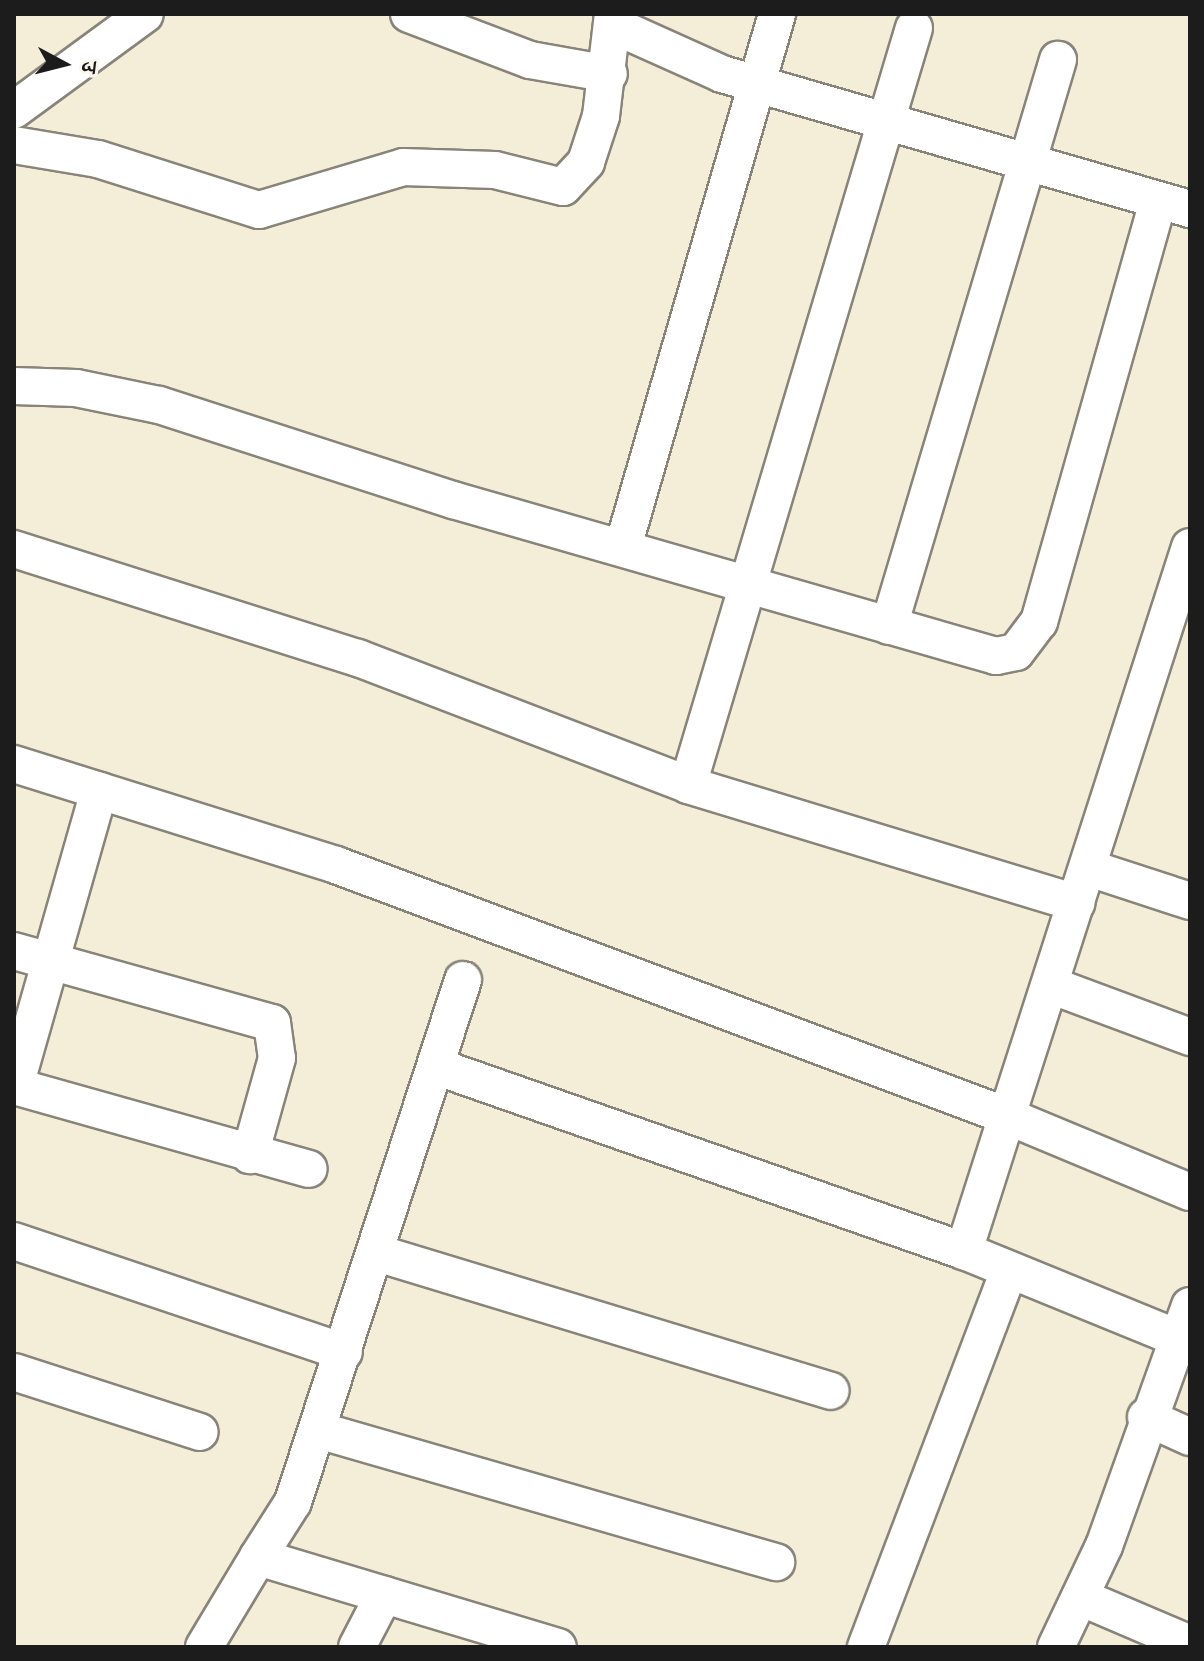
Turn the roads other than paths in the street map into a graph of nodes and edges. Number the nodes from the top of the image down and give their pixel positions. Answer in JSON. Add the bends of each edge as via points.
{"nodes":[{"id":1,"x":145,"y":14,"type":"edge"},
{"id":2,"x":777,"y":14,"type":"edge"},
{"id":3,"x":422,"y":17,"type":"edge"},
{"id":4,"x":613,"y":19,"type":"edge"},
{"id":5,"x":914,"y":28,"type":"dead end"},
{"id":6,"x":1058,"y":60,"type":"dead end"},
{"id":7,"x":609,"y":74,"type":"junction"},
{"id":8,"x":757,"y":83,"type":"junction"},
{"id":9,"x":14,"y":110,"type":"edge"},
{"id":10,"x":885,"y":122,"type":"junction"},
{"id":11,"x":14,"y":145,"type":"edge"},
{"id":12,"x":1025,"y":162,"type":"junction"},
{"id":13,"x":1174,"y":205,"type":"edge"},
{"id":14,"x":15,"y":383,"type":"edge"},
{"id":15,"x":623,"y":547,"type":"junction"},
{"id":16,"x":1190,"y":547,"type":"edge"},
{"id":17,"x":14,"y":549,"type":"edge"},
{"id":18,"x":753,"y":584,"type":"junction"},
{"id":19,"x":889,"y":626,"type":"junction"},
{"id":20,"x":14,"y":764,"type":"edge"},
{"id":21,"x":688,"y":785,"type":"junction"},
{"id":22,"x":99,"y":791,"type":"junction"},
{"id":23,"x":1089,"y":868,"type":"junction"},
{"id":24,"x":1190,"y":901,"type":"edge"},
{"id":25,"x":1076,"y":903,"type":"junction"},
{"id":26,"x":14,"y":951,"type":"edge"},
{"id":27,"x":52,"y":961,"type":"junction"},
{"id":28,"x":463,"y":980,"type":"dead end"},
{"id":29,"x":1050,"y":985,"type":"junction"},
{"id":30,"x":1190,"y":1037,"type":"edge"},
{"id":31,"x":438,"y":1067,"type":"junction"},
{"id":32,"x":14,"y":1086,"type":"edge"},
{"id":33,"x":1007,"y":1116,"type":"junction"},
{"id":34,"x":250,"y":1155,"type":"junction"},
{"id":35,"x":309,"y":1169,"type":"dead end"},
{"id":36,"x":1190,"y":1192,"type":"edge"},
{"id":37,"x":14,"y":1241,"type":"edge"},
{"id":38,"x":964,"y":1251,"type":"junction"},
{"id":39,"x":377,"y":1253,"type":"junction"},
{"id":40,"x":1009,"y":1271,"type":"junction"},
{"id":41,"x":1183,"y":1321,"type":"edge"},
{"id":42,"x":344,"y":1352,"type":"junction"},
{"id":43,"x":14,"y":1372,"type":"edge"},
{"id":44,"x":830,"y":1391,"type":"dead end"},
{"id":45,"x":1146,"y":1417,"type":"junction"},
{"id":46,"x":318,"y":1430,"type":"junction"},
{"id":47,"x":200,"y":1432,"type":"dead end"},
{"id":48,"x":1190,"y":1437,"type":"edge"},
{"id":49,"x":258,"y":1557,"type":"junction"},
{"id":50,"x":776,"y":1562,"type":"dead end"},
{"id":51,"x":384,"y":1595,"type":"junction"},
{"id":52,"x":1080,"y":1597,"type":"junction"},
{"id":53,"x":1190,"y":1644,"type":"edge"},
{"id":54,"x":204,"y":1647,"type":"edge"},
{"id":55,"x":357,"y":1647,"type":"edge"},
{"id":56,"x":558,"y":1647,"type":"edge"},
{"id":57,"x":866,"y":1647,"type":"edge"},
{"id":58,"x":1056,"y":1647,"type":"edge"}],
"edges":[{"from":1,"to":9,"type":"street"},
{"from":2,"to":8,"type":"street"},
{"from":3,"to":7,"type":"street","via":[[530,60]]},
{"from":4,"to":7,"type":"street"},
{"from":4,"to":8,"type":"street"},
{"from":5,"to":10,"type":"street"},
{"from":6,"to":12,"type":"street"},
{"from":7,"to":11,"type":"street","via":[[586,162],[563,187],[495,170],[403,167],[259,210],[98,159]]},
{"from":8,"to":10,"type":"street"},
{"from":8,"to":15,"type":"street"},
{"from":10,"to":12,"type":"street"},
{"from":10,"to":18,"type":"street"},
{"from":12,"to":13,"type":"street"},
{"from":12,"to":19,"type":"street"},
{"from":13,"to":19,"type":"street","via":[[1029,642],[996,656]]},
{"from":14,"to":15,"type":"street","via":[[76,388],[159,405]]},
{"from":15,"to":18,"type":"street"},
{"from":16,"to":23,"type":"street","via":[[1145,670]]},
{"from":17,"to":21,"type":"street","via":[[358,658]]},
{"from":18,"to":19,"type":"street"},
{"from":18,"to":21,"type":"street"},
{"from":20,"to":22,"type":"street"},
{"from":21,"to":25,"type":"street"},
{"from":22,"to":27,"type":"street"},
{"from":22,"to":33,"type":"street","via":[[351,870]]},
{"from":23,"to":24,"type":"street"},
{"from":23,"to":25,"type":"street"},
{"from":25,"to":29,"type":"street"},
{"from":26,"to":27,"type":"street"},
{"from":27,"to":32,"type":"street"},
{"from":27,"to":34,"type":"street","via":[[272,1023],[277,1058]]},
{"from":28,"to":31,"type":"street"},
{"from":29,"to":30,"type":"street"},
{"from":29,"to":33,"type":"street"},
{"from":31,"to":38,"type":"street"},
{"from":31,"to":39,"type":"street"},
{"from":32,"to":34,"type":"street"},
{"from":33,"to":36,"type":"street"},
{"from":33,"to":38,"type":"street"},
{"from":34,"to":35,"type":"street"},
{"from":37,"to":42,"type":"street"},
{"from":38,"to":40,"type":"street"},
{"from":39,"to":42,"type":"street"},
{"from":39,"to":44,"type":"street"},
{"from":40,"to":41,"type":"street"},
{"from":40,"to":57,"type":"street"},
{"from":41,"to":45,"type":"street"},
{"from":42,"to":46,"type":"street"},
{"from":43,"to":47,"type":"street"},
{"from":45,"to":48,"type":"street"},
{"from":45,"to":52,"type":"street"},
{"from":46,"to":49,"type":"street","via":[[293,1502]]},
{"from":46,"to":50,"type":"street"},
{"from":49,"to":51,"type":"street"},
{"from":49,"to":54,"type":"street"},
{"from":51,"to":55,"type":"street"},
{"from":51,"to":56,"type":"street"},
{"from":52,"to":53,"type":"street"},
{"from":52,"to":58,"type":"street"}]}
